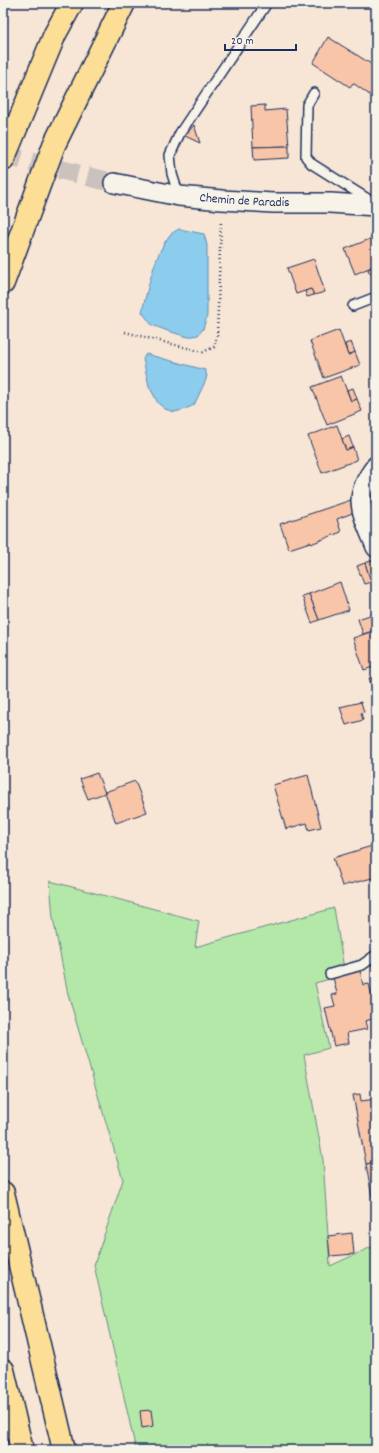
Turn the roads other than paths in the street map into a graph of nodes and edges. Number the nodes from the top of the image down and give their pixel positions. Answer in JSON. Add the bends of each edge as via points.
{"nodes":[{"id":1,"x":72,"y":3,"type":"edge"},
{"id":2,"x":124,"y":3,"type":"edge"},
{"id":3,"x":267,"y":3,"type":"edge"},
{"id":4,"x":314,"y":93,"type":"dead end"},
{"id":5,"x":3,"y":160,"type":"edge"},
{"id":6,"x":114,"y":183,"type":"tunnel mouth"},
{"id":7,"x":179,"y":196,"type":"junction"},
{"id":8,"x":376,"y":205,"type":"edge"},
{"id":9,"x":3,"y":283,"type":"edge"},
{"id":10,"x":376,"y":297,"type":"edge"},
{"id":11,"x":353,"y":306,"type":"dead end"},
{"id":12,"x":376,"y":466,"type":"edge"},
{"id":13,"x":376,"y":546,"type":"edge"},
{"id":14,"x":376,"y":955,"type":"edge"},
{"id":15,"x":330,"y":974,"type":"dead end"},
{"id":16,"x":3,"y":1193,"type":"edge"},
{"id":17,"x":3,"y":1370,"type":"edge"},
{"id":18,"x":22,"y":1450,"type":"edge"},
{"id":19,"x":64,"y":1450,"type":"edge"}],
"edges":[{"from":1,"to":5,"type":"highway","via":[[55,34]]},
{"from":2,"to":9,"type":"highway","via":[[54,145]]},
{"from":3,"to":7,"type":"lane","via":[[180,133],[170,155],[172,174]]},
{"from":4,"to":8,"type":"lane","via":[[307,105],[306,156],[312,164]]},
{"from":6,"to":7,"type":"street","name":"Chemin de Paradis"},
{"from":7,"to":8,"type":"street","name":"Chemin de Paradis","via":[[273,203]]},
{"from":10,"to":11,"type":"lane"},
{"from":12,"to":13,"type":"street","via":[[363,489],[361,501]]},
{"from":14,"to":15,"type":"lane","via":[[362,965]]},
{"from":16,"to":19,"type":"highway"},
{"from":17,"to":18,"type":"highway"}]}
